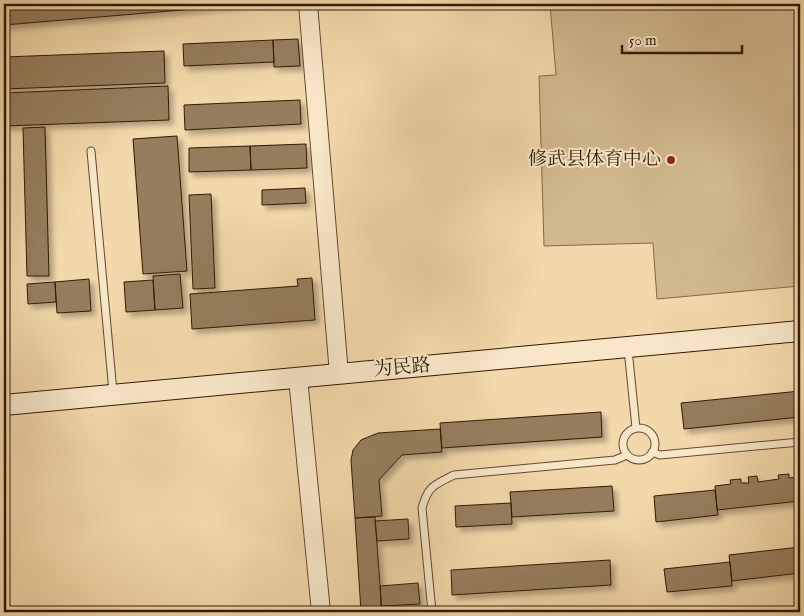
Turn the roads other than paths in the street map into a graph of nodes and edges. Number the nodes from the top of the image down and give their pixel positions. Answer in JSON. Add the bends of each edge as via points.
{"nodes":[{"id":1,"x":308,"y":4,"type":"edge"},
{"id":2,"x":91,"y":151,"type":"dead end"},
{"id":3,"x":800,"y":331,"type":"edge"},
{"id":4,"x":628,"y":347,"type":"junction"},
{"id":5,"x":339,"y":374,"type":"junction"},
{"id":6,"x":298,"y":378,"type":"junction"},
{"id":7,"x":114,"y":395,"type":"junction"},
{"id":8,"x":4,"y":405,"type":"edge"},
{"id":9,"x":636,"y":428,"type":"junction"},
{"id":10,"x":800,"y":442,"type":"edge"},
{"id":11,"x":652,"y":452,"type":"junction"},
{"id":12,"x":627,"y":455,"type":"junction"},
{"id":13,"x":320,"y":612,"type":"edge"},
{"id":14,"x":432,"y":612,"type":"edge"}],
"edges":[{"from":1,"to":5,"type":"street"},
{"from":2,"to":7,"type":"lane"},
{"from":3,"to":4,"type":"main road","name":"为民路"},
{"from":4,"to":5,"type":"main road","name":"为民路"},
{"from":4,"to":9,"type":"lane"},
{"from":5,"to":6,"type":"main road","name":"为民路"},
{"from":6,"to":7,"type":"main road","name":"为民路"},
{"from":6,"to":13,"type":"street"},
{"from":7,"to":8,"type":"main road","name":"为民路"},
{"from":9,"to":11,"type":"lane","via":[[648,430],[653,435]]},
{"from":9,"to":12,"type":"lane","via":[[623,439]]},
{"from":10,"to":11,"type":"lane","via":[[660,455]]},
{"from":11,"to":12,"type":"lane","via":[[637,460]]},
{"from":12,"to":14,"type":"lane","via":[[615,460],[454,475],[434,485],[425,495],[422,508]]}]}
